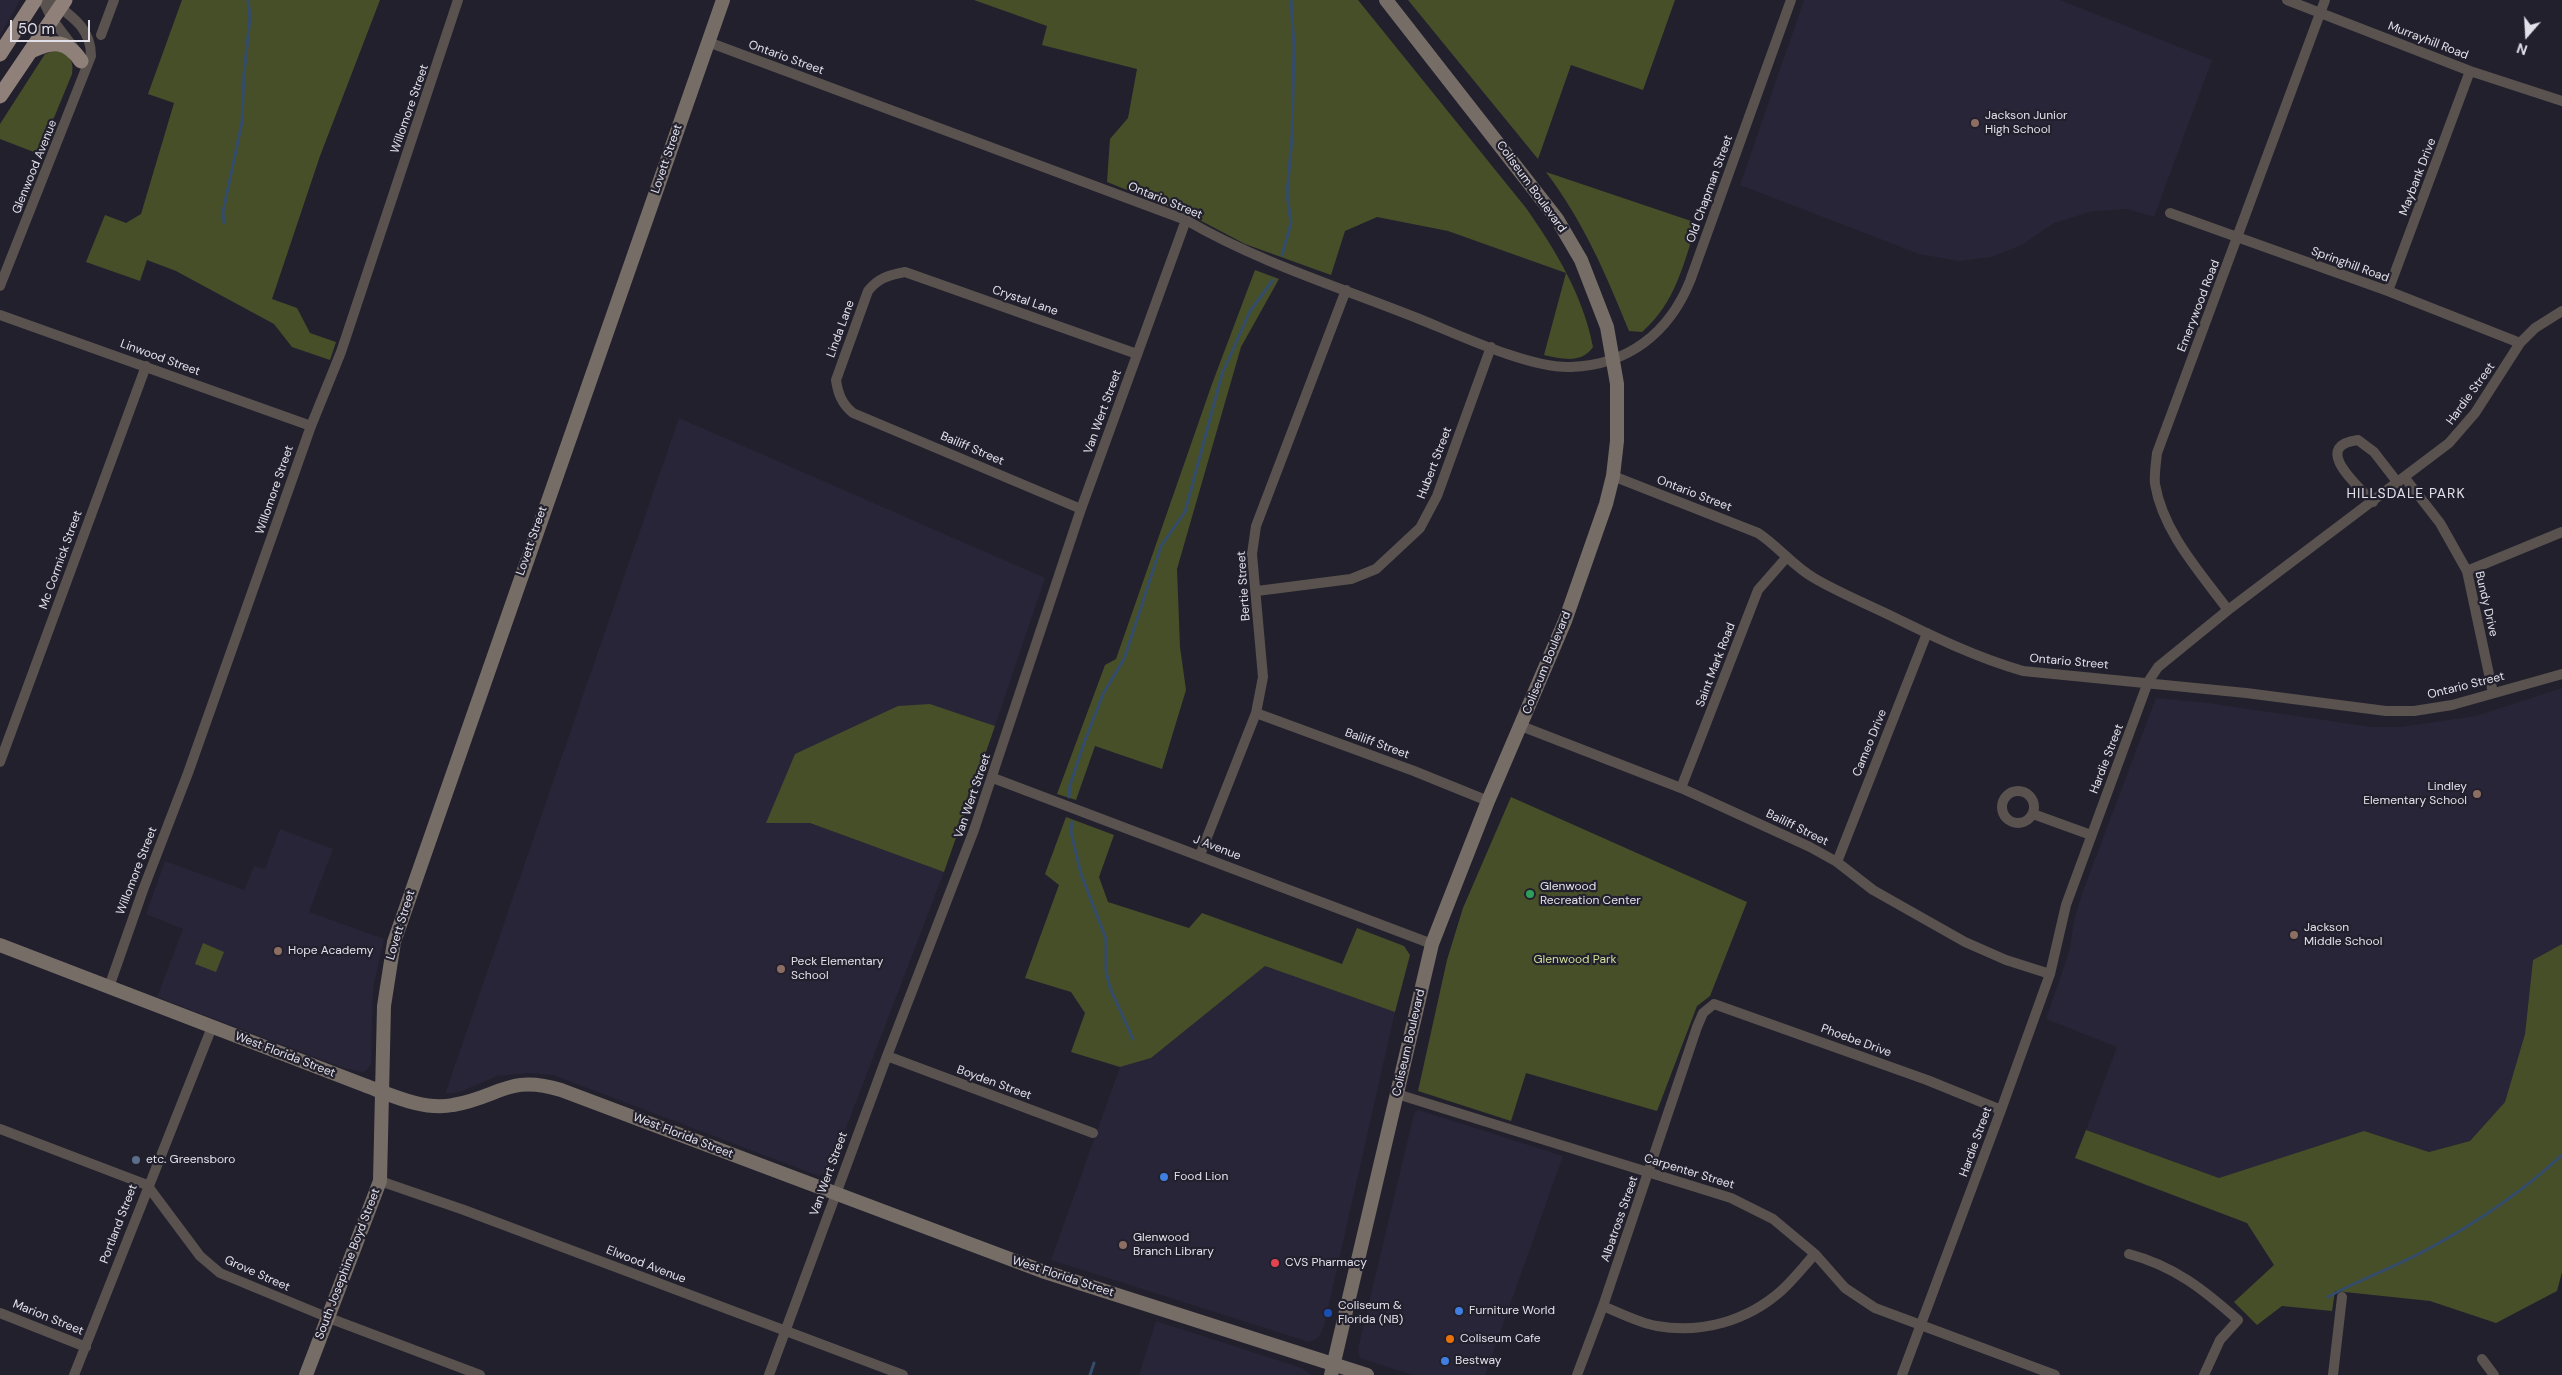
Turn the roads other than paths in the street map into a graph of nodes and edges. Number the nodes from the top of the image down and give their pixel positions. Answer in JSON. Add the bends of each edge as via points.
{"nodes":[{"id":1,"x":35,"y":0,"type":"edge"},
{"id":2,"x":44,"y":0,"type":"edge"},
{"id":3,"x":114,"y":0,"type":"edge"},
{"id":4,"x":458,"y":0,"type":"edge"},
{"id":5,"x":723,"y":0,"type":"edge"},
{"id":6,"x":1386,"y":0,"type":"edge"},
{"id":7,"x":1791,"y":0,"type":"edge"},
{"id":8,"x":2287,"y":0,"type":"edge"},
{"id":9,"x":2326,"y":0,"type":"edge"},
{"id":10,"x":57,"y":7,"type":"edge"},
{"id":11,"x":2320,"y":13,"type":"junction"},
{"id":12,"x":101,"y":34,"type":"dead end"},
{"id":13,"x":708,"y":42,"type":"junction"},
{"id":14,"x":31,"y":51,"type":"junction"},
{"id":15,"x":0,"y":54,"type":"edge"},
{"id":16,"x":81,"y":61,"type":"junction"},
{"id":17,"x":2470,"y":71,"type":"junction"},
{"id":18,"x":80,"y":84,"type":"junction"},
{"id":19,"x":0,"y":96,"type":"edge"},
{"id":20,"x":2562,"y":101,"type":"edge"},
{"id":21,"x":2170,"y":212,"type":"dead end"},
{"id":22,"x":1186,"y":220,"type":"junction"},
{"id":23,"x":2237,"y":238,"type":"junction"},
{"id":24,"x":905,"y":272,"type":"joint"},
{"id":25,"x":0,"y":286,"type":"edge"},
{"id":26,"x":1346,"y":290,"type":"junction"},
{"id":27,"x":2388,"y":291,"type":"junction"},
{"id":28,"x":2562,"y":311,"type":"edge"},
{"id":29,"x":0,"y":315,"type":"edge"},
{"id":30,"x":2520,"y":343,"type":"junction"},
{"id":31,"x":1491,"y":347,"type":"junction"},
{"id":32,"x":1137,"y":354,"type":"junction"},
{"id":33,"x":1613,"y":357,"type":"junction"},
{"id":34,"x":146,"y":366,"type":"junction"},
{"id":35,"x":853,"y":413,"type":"joint"},
{"id":36,"x":311,"y":426,"type":"junction"},
{"id":37,"x":1613,"y":476,"type":"junction"},
{"id":38,"x":2402,"y":481,"type":"junction"},
{"id":39,"x":2373,"y":502,"type":"junction"},
{"id":40,"x":1081,"y":509,"type":"junction"},
{"id":41,"x":2562,"y":532,"type":"edge"},
{"id":42,"x":1786,"y":558,"type":"junction"},
{"id":43,"x":2467,"y":571,"type":"junction"},
{"id":44,"x":1257,"y":592,"type":"junction"},
{"id":45,"x":2228,"y":610,"type":"junction"},
{"id":46,"x":1927,"y":633,"type":"junction"},
{"id":47,"x":2562,"y":674,"type":"edge"},
{"id":48,"x":2148,"y":682,"type":"junction"},
{"id":49,"x":2493,"y":693,"type":"junction"},
{"id":50,"x":1256,"y":712,"type":"junction"},
{"id":51,"x":1521,"y":726,"type":"junction"},
{"id":52,"x":0,"y":762,"type":"edge"},
{"id":53,"x":993,"y":778,"type":"junction"},
{"id":54,"x":1681,"y":788,"type":"junction"},
{"id":55,"x":1488,"y":801,"type":"junction"},
{"id":56,"x":2033,"y":814,"type":"dead end"},
{"id":57,"x":2091,"y":836,"type":"junction"},
{"id":58,"x":1200,"y":855,"type":"junction"},
{"id":59,"x":1837,"y":862,"type":"junction"},
{"id":60,"x":1432,"y":944,"type":"junction"},
{"id":61,"x":0,"y":945,"type":"edge"},
{"id":62,"x":2050,"y":974,"type":"junction"},
{"id":63,"x":109,"y":987,"type":"junction"},
{"id":64,"x":1703,"y":1013,"type":"joint"},
{"id":65,"x":212,"y":1027,"type":"junction"},
{"id":66,"x":886,"y":1056,"type":"junction"},
{"id":67,"x":382,"y":1091,"type":"junction"},
{"id":68,"x":1397,"y":1094,"type":"junction"},
{"id":69,"x":2002,"y":1110,"type":"junction"},
{"id":70,"x":0,"y":1129,"type":"edge"},
{"id":71,"x":1093,"y":1133,"type":"dead end"},
{"id":72,"x":1649,"y":1173,"type":"junction"},
{"id":73,"x":380,"y":1181,"type":"junction"},
{"id":74,"x":147,"y":1185,"type":"junction"},
{"id":75,"x":835,"y":1193,"type":"junction"},
{"id":76,"x":1815,"y":1254,"type":"junction"},
{"id":77,"x":2129,"y":1254,"type":"dead end"},
{"id":78,"x":2342,"y":1296,"type":"dead end"},
{"id":79,"x":1603,"y":1306,"type":"junction"},
{"id":80,"x":0,"y":1313,"type":"edge"},
{"id":81,"x":329,"y":1318,"type":"junction"},
{"id":82,"x":1921,"y":1325,"type":"junction"},
{"id":83,"x":787,"y":1332,"type":"junction"},
{"id":84,"x":86,"y":1347,"type":"junction"},
{"id":85,"x":2482,"y":1359,"type":"dead end"},
{"id":86,"x":1332,"y":1370,"type":"edge"},
{"id":87,"x":74,"y":1375,"type":"edge"},
{"id":88,"x":306,"y":1375,"type":"edge"},
{"id":89,"x":480,"y":1375,"type":"edge"},
{"id":90,"x":770,"y":1375,"type":"edge"},
{"id":91,"x":903,"y":1375,"type":"edge"},
{"id":92,"x":1367,"y":1375,"type":"edge"},
{"id":93,"x":1577,"y":1375,"type":"edge"},
{"id":94,"x":1902,"y":1375,"type":"edge"},
{"id":95,"x":2055,"y":1375,"type":"edge"},
{"id":96,"x":2204,"y":1375,"type":"edge"},
{"id":97,"x":2334,"y":1375,"type":"edge"},
{"id":98,"x":2494,"y":1375,"type":"edge"}],
"edges":[{"from":1,"to":15,"type":"main road"},
{"from":2,"to":10,"type":"street"},
{"from":3,"to":12,"type":"street"},
{"from":4,"to":36,"type":"street","name":"Willomore Street","via":[[341,352]]},
{"from":5,"to":13,"type":"main road","name":"Lovett Street"},
{"from":6,"to":33,"type":"main road","name":"Coliseum Boulevard","via":[[1557,219],[1582,260],[1598,299]]},
{"from":7,"to":33,"type":"street","name":"Old Chapman Street","via":[[1683,298],[1654,336],[1637,348]]},
{"from":8,"to":11,"type":"street","name":"Murrayhill Road"},
{"from":9,"to":11,"type":"street","name":"Emerywood Road"},
{"from":10,"to":14,"type":"main road"},
{"from":10,"to":16,"type":"street"},
{"from":10,"to":18,"type":"street","name":"Glenwood Avenue","via":[[72,15],[91,42],[91,56]]},
{"from":11,"to":17,"type":"street","name":"Murrayhill Road"},
{"from":11,"to":23,"type":"street","name":"Emerywood Road"},
{"from":13,"to":22,"type":"street","name":"Ontario Street"},
{"from":13,"to":67,"type":"main road","name":"Lovett Street","via":[[394,942],[384,1006]]},
{"from":14,"to":16,"type":"main road","via":[[56,43],[73,50]]},
{"from":14,"to":19,"type":"main road"},
{"from":16,"to":18,"type":"street","name":"Glenwood Avenue"},
{"from":17,"to":20,"type":"street","name":"Murrayhill Road"},
{"from":17,"to":27,"type":"street","name":"Maybank Drive"},
{"from":18,"to":25,"type":"street","name":"Glenwood Avenue"},
{"from":21,"to":23,"type":"street","name":"Springhill Road"},
{"from":22,"to":26,"type":"street","name":"Ontario Street","via":[[1249,252]]},
{"from":22,"to":32,"type":"street","name":"Van Wert Street"},
{"from":23,"to":27,"type":"street","name":"Springhill Road"},
{"from":23,"to":45,"type":"street","name":"Emerywood Road","via":[[2157,453],[2155,483],[2163,511],[2177,540]]},
{"from":24,"to":32,"type":"street","name":"Crystal Lane"},
{"from":24,"to":35,"type":"street","name":"Linda Lane","via":[[888,275],[868,291],[836,380],[841,398]]},
{"from":26,"to":31,"type":"street","name":"Ontario Street"},
{"from":26,"to":44,"type":"street","name":"Bertie Street","via":[[1256,526],[1252,554]]},
{"from":27,"to":30,"type":"street","name":"Springhill Road"},
{"from":28,"to":30,"type":"street","name":"Hardie Street","via":[[2535,328]]},
{"from":29,"to":34,"type":"street","name":"Linwood Street"},
{"from":30,"to":38,"type":"street","name":"Hardie Street","via":[[2475,413],[2449,443]]},
{"from":31,"to":33,"type":"street","name":"Ontario Street","via":[[1554,366],[1590,365]]},
{"from":31,"to":44,"type":"street","name":"Hubert Street","via":[[1437,496],[1420,528],[1376,569],[1351,579]]},
{"from":32,"to":40,"type":"street","name":"Van Wert Street"},
{"from":33,"to":37,"type":"main road","name":"Coliseum Boulevard","via":[[1618,411]]},
{"from":34,"to":36,"type":"street","name":"Linwood Street"},
{"from":34,"to":52,"type":"street","name":"Mc Cormick Street"},
{"from":35,"to":40,"type":"street","name":"Bailiff Street"},
{"from":36,"to":63,"type":"street","name":"Willomore Street"},
{"from":37,"to":42,"type":"street","name":"Ontario Street","via":[[1758,533]]},
{"from":37,"to":51,"type":"main road","name":"Coliseum Boulevard","via":[[1565,621]]},
{"from":38,"to":39,"type":"street","name":"Hardie Street"},
{"from":38,"to":39,"type":"street","name":"Bundy Drive","via":[[2358,440],[2347,442],[2340,448],[2339,466]]},
{"from":38,"to":43,"type":"street","name":"Bundy Drive","via":[[2440,523]]},
{"from":39,"to":45,"type":"street","name":"Hardie Street"},
{"from":40,"to":53,"type":"street","name":"Van Wert Street"},
{"from":41,"to":43,"type":"street"},
{"from":42,"to":46,"type":"street","name":"Ontario Street","via":[[1814,578]]},
{"from":42,"to":54,"type":"street","name":"Saint Mark Road","via":[[1758,590]]},
{"from":43,"to":49,"type":"street","name":"Bundy Drive"},
{"from":44,"to":50,"type":"street","name":"Bertie Street","via":[[1263,678]]},
{"from":45,"to":48,"type":"street","name":"Hardie Street","via":[[2158,667]]},
{"from":46,"to":48,"type":"street","name":"Ontario Street","via":[[2003,665],[2023,670]]},
{"from":46,"to":59,"type":"street","name":"Cameo Drive"},
{"from":47,"to":49,"type":"street","name":"Ontario Street"},
{"from":48,"to":49,"type":"street","name":"Ontario Street","via":[[2386,711],[2444,707]]},
{"from":48,"to":57,"type":"street","name":"Hardie Street"},
{"from":50,"to":55,"type":"street","name":"Bailiff Street"},
{"from":50,"to":58,"type":"street","name":"Bertie Street"},
{"from":51,"to":54,"type":"street","name":"Bailiff Street"},
{"from":51,"to":55,"type":"main road","name":"Coliseum Boulevard"},
{"from":53,"to":58,"type":"street","name":"J Avenue"},
{"from":53,"to":66,"type":"street","name":"Van Wert Street"},
{"from":54,"to":59,"type":"street","name":"Bailiff Street","via":[[1810,846]]},
{"from":55,"to":60,"type":"main road","name":"Coliseum Boulevard"},
{"from":56,"to":57,"type":"street"},
{"from":57,"to":62,"type":"street","name":"Hardie Street","via":[[2066,905]]},
{"from":58,"to":60,"type":"street","name":"J Avenue"},
{"from":59,"to":62,"type":"street","name":"Bailiff Street","via":[[1873,890],[1965,942]]},
{"from":60,"to":68,"type":"main road","name":"Coliseum Boulevard"},
{"from":61,"to":63,"type":"main road","name":"West Florida Street"},
{"from":62,"to":69,"type":"street","name":"Hardie Street"},
{"from":63,"to":65,"type":"main road","name":"West Florida Street"},
{"from":64,"to":69,"type":"street","name":"Phoebe Drive","via":[[1714,1004]]},
{"from":64,"to":72,"type":"street","name":"Albatross Street"},
{"from":65,"to":67,"type":"main road","name":"West Florida Street"},
{"from":65,"to":74,"type":"street","name":"Portland Street"},
{"from":66,"to":71,"type":"street","name":"Boyden Street"},
{"from":66,"to":75,"type":"street","name":"Van Wert Street"},
{"from":67,"to":73,"type":"main road","name":"South Josephine Boyd Street"},
{"from":67,"to":75,"type":"main road","name":"West Florida Street","via":[[418,1103],[452,1106],[505,1087],[538,1084],[570,1093]]},
{"from":68,"to":72,"type":"street","name":"Carpenter Street"},
{"from":68,"to":86,"type":"main road","name":"Coliseum Boulevard"},
{"from":69,"to":82,"type":"street","name":"Hardie Street"},
{"from":70,"to":74,"type":"street"},
{"from":72,"to":76,"type":"street","name":"Carpenter Street","via":[[1731,1198],[1773,1219]]},
{"from":72,"to":79,"type":"street","name":"Albatross Street"},
{"from":73,"to":81,"type":"main road","name":"South Josephine Boyd Street"},
{"from":73,"to":83,"type":"street","name":"Elwood Avenue"},
{"from":74,"to":81,"type":"street","name":"Grove Street","via":[[200,1256],[220,1273]]},
{"from":74,"to":84,"type":"street","name":"Portland Street"},
{"from":75,"to":83,"type":"street","name":"Van Wert Street"},
{"from":75,"to":86,"type":"main road","name":"West Florida Street","via":[[1042,1271]]},
{"from":76,"to":79,"type":"street","via":[[1781,1291],[1745,1316],[1707,1327],[1655,1326]]},
{"from":76,"to":82,"type":"street","name":"Carpenter Street","via":[[1845,1288],[1875,1308]]},
{"from":77,"to":96,"type":"street","via":[[2154,1261],[2182,1275],[2238,1320],[2220,1340]]},
{"from":78,"to":97,"type":"street"},
{"from":79,"to":93,"type":"street","name":"Albatross Street"},
{"from":80,"to":84,"type":"street","name":"Marion Street"},
{"from":81,"to":88,"type":"main road","name":"South Josephine Boyd Street"},
{"from":81,"to":89,"type":"street","name":"Grove Street"},
{"from":82,"to":94,"type":"street","name":"Hardie Street"},
{"from":82,"to":95,"type":"street","name":"Carpenter Street"},
{"from":83,"to":90,"type":"street","name":"Van Wert Street"},
{"from":83,"to":91,"type":"street","name":"Elwood Avenue"},
{"from":84,"to":87,"type":"street","name":"Portland Street"},
{"from":85,"to":98,"type":"street"},
{"from":86,"to":92,"type":"main road","name":"West Florida Street"}]}
